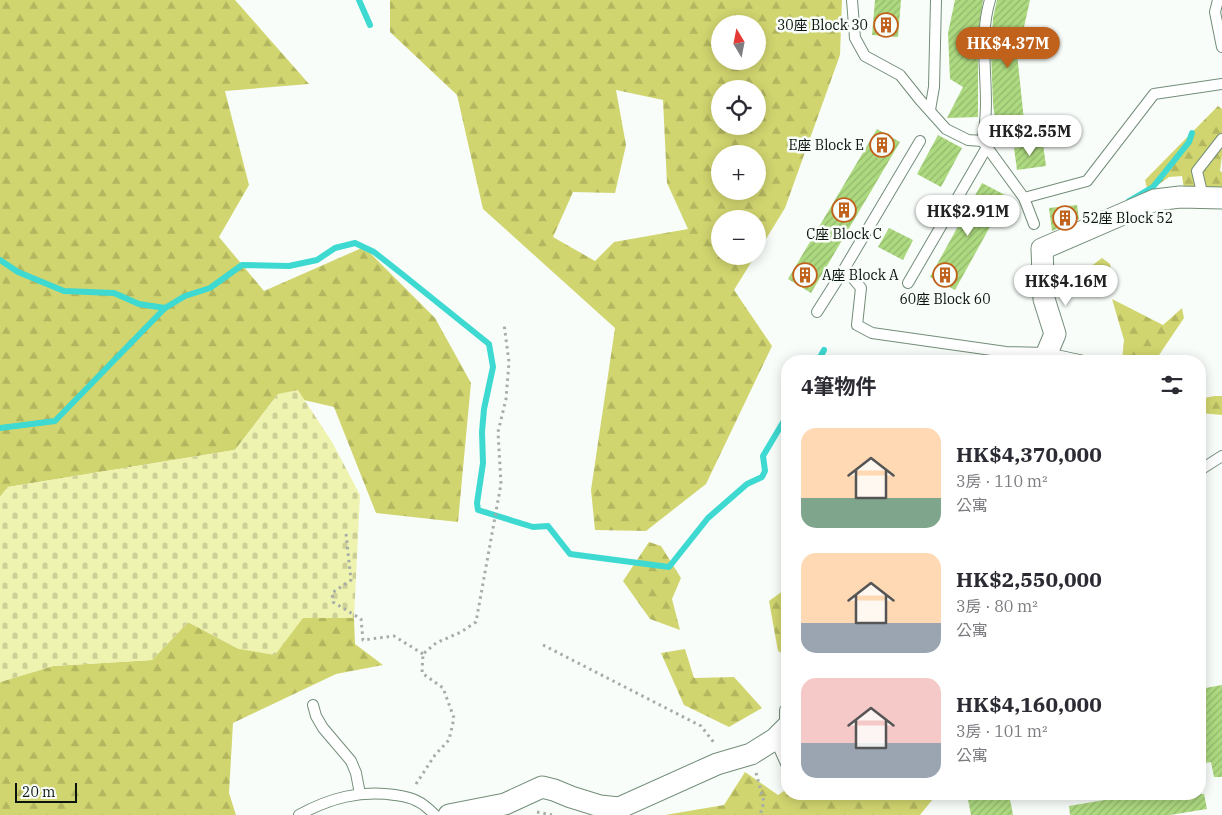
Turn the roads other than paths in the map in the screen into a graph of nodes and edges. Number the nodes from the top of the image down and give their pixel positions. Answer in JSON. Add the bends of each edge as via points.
{"nodes":[{"id":1,"x":852,"y":0,"type":"edge"},
{"id":2,"x":936,"y":0,"type":"edge"},
{"id":3,"x":990,"y":0,"type":"edge"},
{"id":4,"x":1218,"y":0,"type":"edge"},
{"id":5,"x":1222,"y":47,"type":"edge"},
{"id":6,"x":1222,"y":84,"type":"edge"},
{"id":7,"x":930,"y":110,"type":"junction"},
{"id":8,"x":1222,"y":139,"type":"edge"},
{"id":9,"x":920,"y":141,"type":"dead end"},
{"id":10,"x":984,"y":144,"type":"junction"},
{"id":11,"x":1024,"y":198,"type":"junction"},
{"id":12,"x":1212,"y":198,"type":"edge"},
{"id":13,"x":1034,"y":224,"type":"dead end"},
{"id":14,"x":843,"y":271,"type":"junction"},
{"id":15,"x":908,"y":283,"type":"dead end"},
{"id":16,"x":817,"y":312,"type":"dead end"},
{"id":17,"x":1030,"y":355,"type":"edge"},
{"id":18,"x":1047,"y":355,"type":"edge"},
{"id":19,"x":1222,"y":456,"type":"edge"},
{"id":20,"x":1206,"y":466,"type":"edge"},
{"id":21,"x":313,"y":704,"type":"dead end"},
{"id":22,"x":781,"y":728,"type":"edge"},
{"id":23,"x":360,"y":794,"type":"junction"},
{"id":24,"x":299,"y":815,"type":"edge"},
{"id":25,"x":435,"y":815,"type":"edge"},
{"id":26,"x":449,"y":815,"type":"edge"}],
"edges":[{"from":1,"to":7,"type":"lane","via":[[855,38],[866,56],[900,76]]},
{"from":2,"to":7,"type":"lane","via":[[934,87]]},
{"from":3,"to":10,"type":"lane","via":[[983,54],[987,96]]},
{"from":4,"to":5,"type":"lane","via":[[1215,12]]},
{"from":6,"to":11,"type":"lane","via":[[1154,94],[1088,181]]},
{"from":7,"to":10,"type":"lane","via":[[946,129]]},
{"from":8,"to":12,"type":"lane","via":[[1197,171]]},
{"from":9,"to":14,"type":"lane"},
{"from":10,"to":11,"type":"lane"},
{"from":10,"to":15,"type":"lane"},
{"from":11,"to":13,"type":"lane"},
{"from":12,"to":18,"type":"street","via":[[1155,200],[1042,249],[1044,299],[1055,334]]},
{"from":14,"to":16,"type":"lane"},
{"from":14,"to":17,"type":"lane","via":[[860,288],[857,325],[872,333]]},
{"from":19,"to":20,"type":"lane"},
{"from":21,"to":23,"type":"lane","via":[[324,728],[351,761]]},
{"from":22,"to":26,"type":"street","via":[[751,754],[680,779],[619,808],[600,806],[542,787],[504,804]]},
{"from":23,"to":24,"type":"lane","via":[[318,805]]},
{"from":23,"to":25,"type":"lane","via":[[374,792],[405,796],[416,800]]}]}
